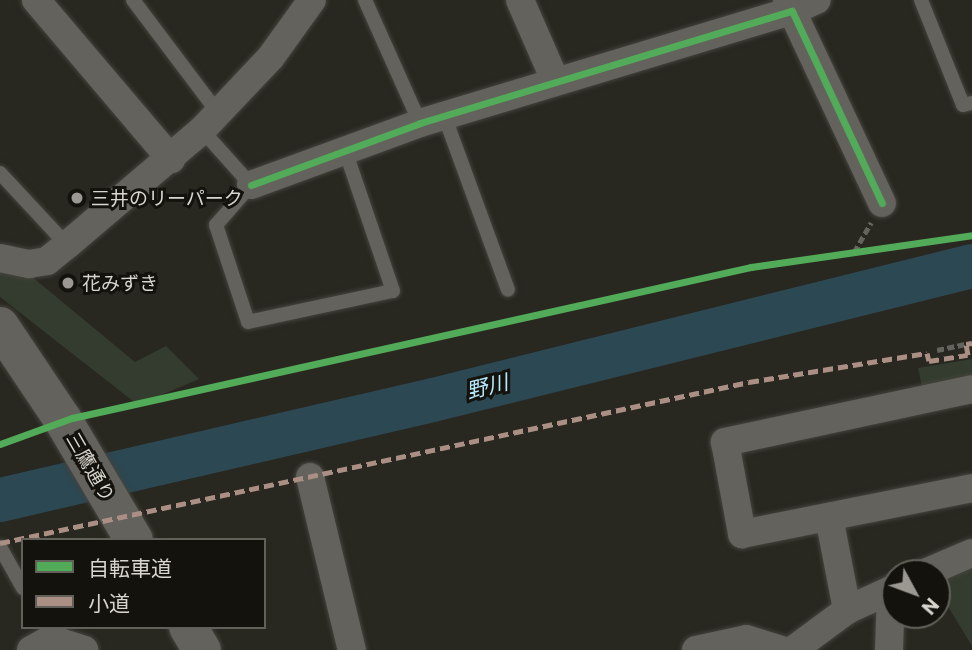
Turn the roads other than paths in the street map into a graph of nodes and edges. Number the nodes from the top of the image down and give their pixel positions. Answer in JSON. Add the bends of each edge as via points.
{"nodes":[{"id":1,"x":36,"y":0,"type":"edge"},
{"id":2,"x":133,"y":0,"type":"edge"},
{"id":3,"x":365,"y":0,"type":"edge"},
{"id":4,"x":520,"y":0,"type":"edge"},
{"id":5,"x":921,"y":0,"type":"edge"},
{"id":6,"x":310,"y":1,"type":"edge"},
{"id":7,"x":798,"y":4,"type":"edge"},
{"id":8,"x":555,"y":80,"type":"junction"},
{"id":9,"x":972,"y":103,"type":"edge"},
{"id":10,"x":432,"y":119,"type":"junction"},
{"id":11,"x":210,"y":122,"type":"junction"},
{"id":12,"x":345,"y":150,"type":"junction"},
{"id":13,"x":171,"y":159,"type":"junction"},
{"id":14,"x":0,"y":173,"type":"edge"},
{"id":15,"x":251,"y":185,"type":"junction"},
{"id":16,"x":882,"y":204,"type":"road end"},
{"id":17,"x":67,"y":245,"type":"junction"},
{"id":18,"x":0,"y":258,"type":"edge"},
{"id":19,"x":508,"y":290,"type":"dead end"},
{"id":20,"x":0,"y":326,"type":"edge"},
{"id":21,"x":972,"y":389,"type":"edge"},
{"id":22,"x":310,"y":477,"type":"dead end"},
{"id":23,"x":972,"y":488,"type":"edge"},
{"id":24,"x":829,"y":517,"type":"junction"},
{"id":25,"x":125,"y":525,"type":"edge"},
{"id":26,"x":0,"y":548,"type":"edge"},
{"id":27,"x":972,"y":553,"type":"edge"},
{"id":28,"x":951,"y":562,"type":"edge"},
{"id":29,"x":21,"y":585,"type":"edge"},
{"id":30,"x":881,"y":594,"type":"edge"},
{"id":31,"x":847,"y":610,"type":"junction"},
{"id":32,"x":189,"y":629,"type":"edge"},
{"id":33,"x":890,"y":629,"type":"edge"},
{"id":34,"x":42,"y":639,"type":"edge"},
{"id":35,"x":84,"y":650,"type":"edge"},
{"id":36,"x":202,"y":650,"type":"edge"},
{"id":37,"x":352,"y":650,"type":"edge"},
{"id":38,"x":696,"y":650,"type":"edge"},
{"id":39,"x":781,"y":650,"type":"edge"},
{"id":40,"x":793,"y":650,"type":"edge"},
{"id":41,"x":889,"y":650,"type":"edge"}],
"edges":[{"from":1,"to":13,"type":"street"},
{"from":2,"to":11,"type":"lane"},
{"from":3,"to":10,"type":"lane"},
{"from":4,"to":8,"type":"street"},
{"from":5,"to":9,"type":"lane","via":[[963,104]]},
{"from":6,"to":11,"type":"street","via":[[271,57]]},
{"from":7,"to":8,"type":"street","via":[[687,46]]},
{"from":7,"to":16,"type":"street"},
{"from":8,"to":10,"type":"street"},
{"from":10,"to":12,"type":"street"},
{"from":10,"to":19,"type":"lane"},
{"from":11,"to":13,"type":"street"},
{"from":11,"to":15,"type":"lane"},
{"from":12,"to":15,"type":"street"},
{"from":12,"to":15,"type":"lane","via":[[393,291],[248,322],[216,225]]},
{"from":13,"to":17,"type":"street"},
{"from":14,"to":17,"type":"lane"},
{"from":17,"to":18,"type":"street","via":[[47,261],[29,264]]},
{"from":20,"to":25,"type":"main road","name":"三鷹通り"},
{"from":21,"to":24,"type":"street","via":[[725,442],[743,534]]},
{"from":22,"to":37,"type":"street"},
{"from":23,"to":24,"type":"street"},
{"from":24,"to":31,"type":"street"},
{"from":26,"to":29,"type":"lane"},
{"from":27,"to":28,"type":"street"},
{"from":30,"to":31,"type":"street"},
{"from":31,"to":40,"type":"street"},
{"from":32,"to":36,"type":"main road"},
{"from":33,"to":41,"type":"street"},
{"from":34,"to":35,"type":"street"},
{"from":38,"to":39,"type":"street","via":[[746,639]]}]}
